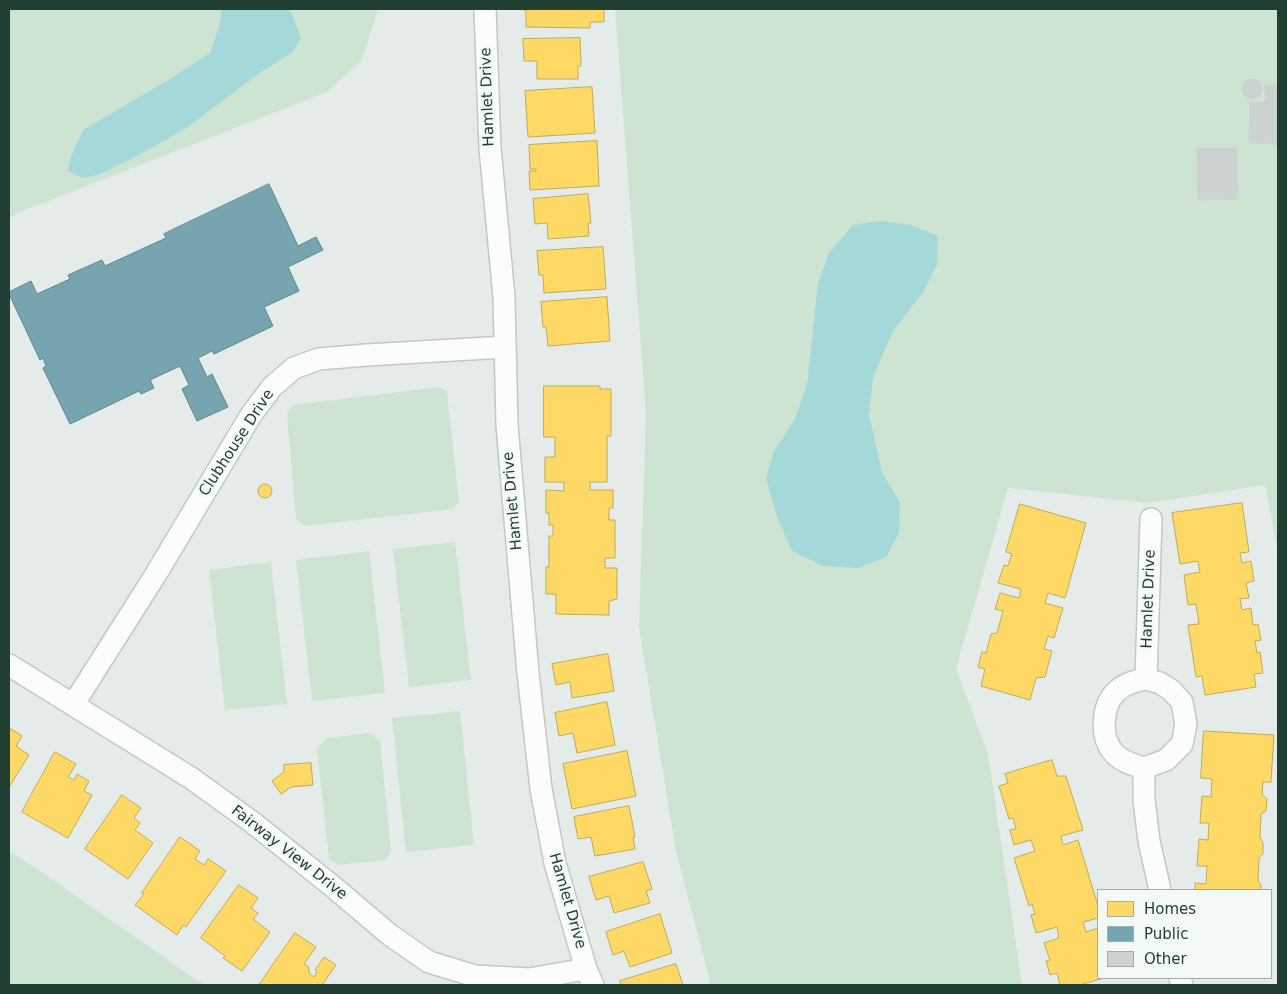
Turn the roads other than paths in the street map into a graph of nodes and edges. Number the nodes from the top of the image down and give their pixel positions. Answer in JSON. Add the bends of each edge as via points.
{"nodes":[{"id":1,"x":485,"y":9,"type":"edge"},
{"id":2,"x":505,"y":347,"type":"junction"},
{"id":3,"x":1151,"y":519,"type":"dead end"},
{"id":4,"x":9,"y":664,"type":"edge"},
{"id":5,"x":1146,"y":679,"type":"junction"},
{"id":6,"x":73,"y":705,"type":"junction"},
{"id":7,"x":1144,"y":768,"type":"junction"},
{"id":8,"x":1160,"y":889,"type":"edge"},
{"id":9,"x":590,"y":977,"type":"edge"}],
"edges":[{"from":1,"to":2,"type":"street","name":"Hamlet Drive","via":[[490,148],[504,297]]},
{"from":2,"to":6,"type":"street","name":"Clubhouse Drive","via":[[319,359],[294,368],[272,387],[251,415]]},
{"from":2,"to":9,"type":"street","name":"Hamlet Drive","via":[[507,425],[541,789],[555,862]]},
{"from":3,"to":5,"type":"street","name":"Hamlet Drive"},
{"from":4,"to":6,"type":"street","name":"Fairway View Drive"},
{"from":5,"to":7,"type":"street","via":[[1160,682],[1182,702],[1186,724],[1182,744],[1166,760]]},
{"from":5,"to":7,"type":"street","via":[[1129,682],[1114,693],[1107,706],[1104,723],[1106,740],[1112,752],[1126,762]]},
{"from":6,"to":9,"type":"street","name":"Fairway View Drive","via":[[191,778],[252,822],[390,935],[429,962],[475,976],[529,979]]},
{"from":7,"to":8,"type":"street","via":[[1149,841]]}]}
